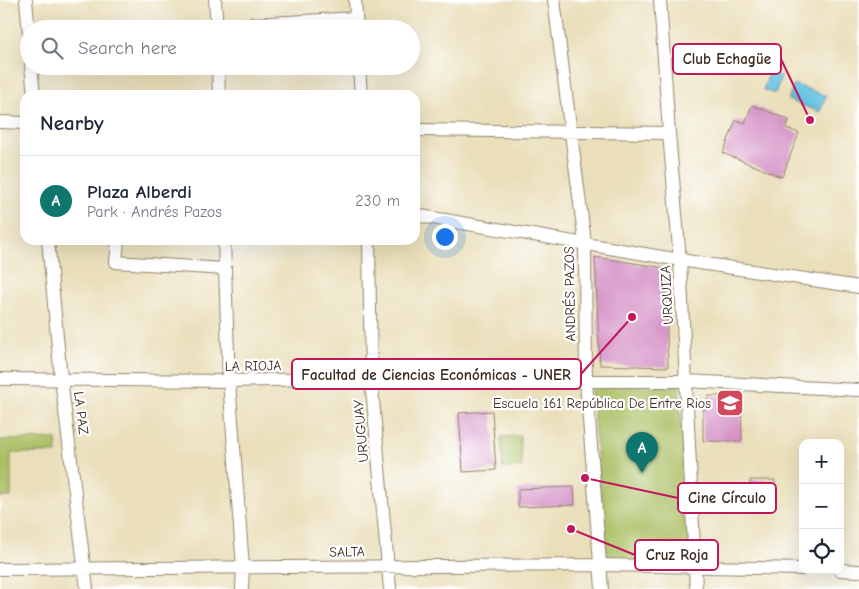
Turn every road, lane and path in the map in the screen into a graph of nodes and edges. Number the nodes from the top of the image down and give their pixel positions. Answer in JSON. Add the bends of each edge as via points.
{"nodes":[{"id":1,"x":26,"y":0,"type":"edge"},
{"id":2,"x":215,"y":0,"type":"edge"},
{"id":3,"x":355,"y":0,"type":"edge"},
{"id":4,"x":554,"y":0,"type":"edge"},
{"id":5,"x":660,"y":0,"type":"edge"},
{"id":6,"x":28,"y":20,"type":"edge"},
{"id":7,"x":216,"y":20,"type":"edge"},
{"id":8,"x":356,"y":20,"type":"edge"},
{"id":9,"x":33,"y":75,"type":"edge"},
{"id":10,"x":218,"y":75,"type":"edge"},
{"id":11,"x":360,"y":75,"type":"edge"},
{"id":12,"x":34,"y":90,"type":"edge"},
{"id":13,"x":219,"y":90,"type":"edge"},
{"id":14,"x":361,"y":90,"type":"edge"},
{"id":15,"x":0,"y":122,"type":"edge"},
{"id":16,"x":20,"y":123,"type":"edge"},
{"id":17,"x":420,"y":130,"type":"edge"},
{"id":18,"x":571,"y":132,"type":"junction"},
{"id":19,"x":669,"y":133,"type":"junction"},
{"id":20,"x":420,"y":216,"type":"edge"},
{"id":21,"x":585,"y":243,"type":"junction"},
{"id":22,"x":48,"y":245,"type":"edge"},
{"id":23,"x":118,"y":245,"type":"edge"},
{"id":24,"x":224,"y":245,"type":"edge"},
{"id":25,"x":369,"y":245,"type":"edge"},
{"id":26,"x":680,"y":260,"type":"junction"},
{"id":27,"x":225,"y":269,"type":"junction"},
{"id":28,"x":859,"y":287,"type":"edge"},
{"id":29,"x":372,"y":378,"type":"junction"},
{"id":30,"x":0,"y":379,"type":"edge"},
{"id":31,"x":61,"y":379,"type":"junction"},
{"id":32,"x":229,"y":381,"type":"junction"},
{"id":33,"x":586,"y":381,"type":"junction"},
{"id":34,"x":686,"y":381,"type":"junction"},
{"id":35,"x":859,"y":390,"type":"edge"},
{"id":36,"x":601,"y":565,"type":"junction"},
{"id":37,"x":695,"y":566,"type":"junction"},
{"id":38,"x":389,"y":567,"type":"junction"},
{"id":39,"x":243,"y":568,"type":"junction"},
{"id":40,"x":0,"y":569,"type":"edge"},
{"id":41,"x":85,"y":569,"type":"junction"},
{"id":42,"x":799,"y":569,"type":"edge"},
{"id":43,"x":844,"y":570,"type":"edge"},
{"id":44,"x":859,"y":571,"type":"edge"},
{"id":45,"x":87,"y":589,"type":"edge"},
{"id":46,"x":242,"y":589,"type":"edge"},
{"id":47,"x":390,"y":589,"type":"edge"},
{"id":48,"x":602,"y":589,"type":"edge"},
{"id":49,"x":696,"y":589,"type":"edge"}],
"edges":[{"from":1,"to":6,"type":"street"},
{"from":2,"to":7,"type":"street"},
{"from":3,"to":8,"type":"street"},
{"from":4,"to":18,"type":"street","name":"ANDRÉS PAZOS"},
{"from":5,"to":19,"type":"street","name":"URQUIZA"},
{"from":9,"to":12,"type":"street"},
{"from":10,"to":13,"type":"street"},
{"from":11,"to":14,"type":"street"},
{"from":15,"to":16,"type":"street"},
{"from":17,"to":18,"type":"street"},
{"from":18,"to":19,"type":"street"},
{"from":18,"to":21,"type":"street","name":"ANDRÉS PAZOS"},
{"from":19,"to":26,"type":"street","name":"URQUIZA"},
{"from":20,"to":21,"type":"street"},
{"from":21,"to":26,"type":"street"},
{"from":21,"to":33,"type":"street","name":"ANDRÉS PAZOS"},
{"from":22,"to":31,"type":"street","name":"LA PAZ"},
{"from":23,"to":27,"type":"street","via":[[116,262]]},
{"from":24,"to":27,"type":"street"},
{"from":25,"to":29,"type":"street","name":"URUGUAY"},
{"from":26,"to":28,"type":"street"},
{"from":26,"to":34,"type":"street","name":"URQUIZA"},
{"from":27,"to":32,"type":"street"},
{"from":29,"to":32,"type":"street","name":"LA RIOJA"},
{"from":29,"to":33,"type":"street","name":"LA RIOJA"},
{"from":29,"to":38,"type":"street","name":"URUGUAY"},
{"from":30,"to":31,"type":"street","name":"LA RIOJA"},
{"from":31,"to":32,"type":"street","name":"LA RIOJA"},
{"from":31,"to":41,"type":"street","name":"LA PAZ"},
{"from":32,"to":39,"type":"street"},
{"from":33,"to":34,"type":"street","name":"LA RIOJA"},
{"from":33,"to":36,"type":"street","name":"ANDRÉS PAZOS"},
{"from":34,"to":35,"type":"street","name":"LA RIOJA"},
{"from":34,"to":37,"type":"street","name":"URQUIZA"},
{"from":36,"to":37,"type":"street","name":"SALTA"},
{"from":36,"to":38,"type":"street","name":"SALTA"},
{"from":36,"to":48,"type":"street","name":"ANDRÉS PAZOS"},
{"from":37,"to":42,"type":"street","name":"SALTA"},
{"from":37,"to":49,"type":"street","name":"URQUIZA"},
{"from":38,"to":39,"type":"street","name":"SALTA"},
{"from":38,"to":47,"type":"street","name":"URUGUAY"},
{"from":39,"to":41,"type":"street","name":"SALTA"},
{"from":39,"to":46,"type":"street"},
{"from":40,"to":41,"type":"street","name":"SALTA"},
{"from":41,"to":45,"type":"street","name":"LA PAZ"},
{"from":43,"to":44,"type":"street"}]}
